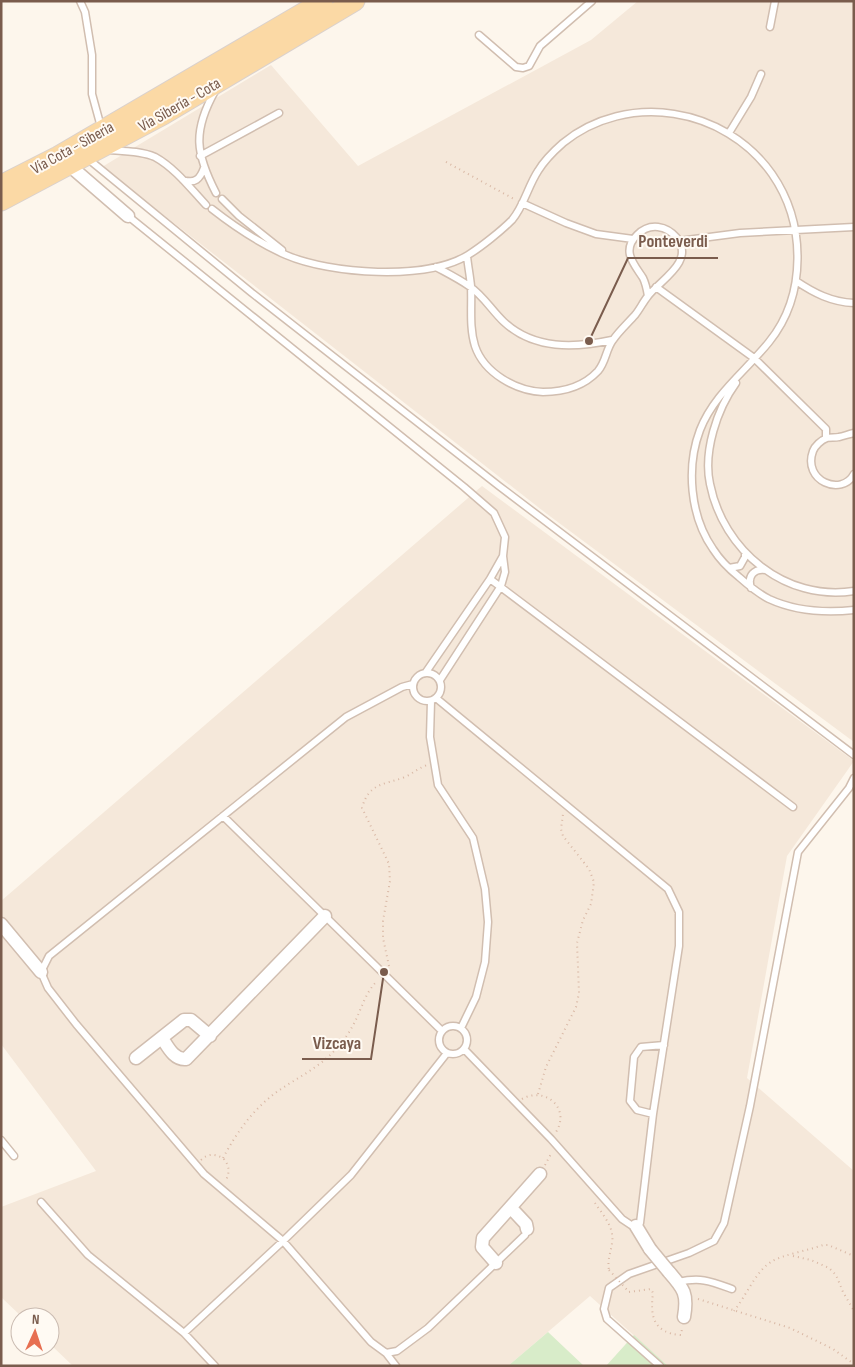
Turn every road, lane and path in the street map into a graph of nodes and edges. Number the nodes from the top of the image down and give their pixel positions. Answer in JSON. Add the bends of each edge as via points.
{"nodes":[{"id":1,"x":80,"y":1,"type":"edge"},
{"id":2,"x":323,"y":1,"type":"edge"},
{"id":3,"x":355,"y":1,"type":"edge"},
{"id":4,"x":592,"y":1,"type":"edge"},
{"id":5,"x":776,"y":1,"type":"edge"},
{"id":6,"x":770,"y":27,"type":"dead end"},
{"id":7,"x":479,"y":35,"type":"dead end"},
{"id":8,"x":761,"y":74,"type":"dead end"},
{"id":9,"x":221,"y":80,"type":"junction"},
{"id":10,"x":279,"y":113,"type":"dead end"},
{"id":11,"x":102,"y":130,"type":"junction"},
{"id":12,"x":729,"y":133,"type":"junction"},
{"id":13,"x":200,"y":156,"type":"junction"},
{"id":14,"x":84,"y":157,"type":"junction"},
{"id":15,"x":446,"y":162,"type":"dead end"},
{"id":16,"x":204,"y":168,"type":"junction"},
{"id":17,"x":182,"y":180,"type":"junction"},
{"id":18,"x":1,"y":185,"type":"edge"},
{"id":19,"x":216,"y":194,"type":"dead end"},
{"id":20,"x":222,"y":199,"type":"dead end"},
{"id":21,"x":1,"y":201,"type":"edge"},
{"id":22,"x":522,"y":203,"type":"junction"},
{"id":23,"x":206,"y":205,"type":"dead end"},
{"id":24,"x":212,"y":210,"type":"dead end"},
{"id":25,"x":128,"y":216,"type":"joint"},
{"id":26,"x":854,"y":227,"type":"edge"},
{"id":27,"x":796,"y":230,"type":"junction"},
{"id":28,"x":634,"y":239,"type":"junction"},
{"id":29,"x":679,"y":241,"type":"junction"},
{"id":30,"x":289,"y":256,"type":"junction"},
{"id":31,"x":467,"y":256,"type":"junction"},
{"id":32,"x":436,"y":267,"type":"junction"},
{"id":33,"x":796,"y":281,"type":"junction"},
{"id":34,"x":471,"y":287,"type":"junction"},
{"id":35,"x":656,"y":287,"type":"junction"},
{"id":36,"x":648,"y":296,"type":"junction"},
{"id":37,"x":854,"y":303,"type":"edge"},
{"id":38,"x":612,"y":340,"type":"junction"},
{"id":39,"x":754,"y":358,"type":"junction"},
{"id":40,"x":854,"y":433,"type":"edge"},
{"id":41,"x":826,"y":438,"type":"junction"},
{"id":42,"x":854,"y":474,"type":"edge"},
{"id":43,"x":745,"y":552,"type":"junction"},
{"id":44,"x":503,"y":556,"type":"junction"},
{"id":45,"x":729,"y":568,"type":"junction"},
{"id":46,"x":766,"y":570,"type":"junction"},
{"id":47,"x":490,"y":579,"type":"junction"},
{"id":48,"x":500,"y":586,"type":"junction"},
{"id":49,"x":751,"y":588,"type":"junction"},
{"id":50,"x":854,"y":591,"type":"edge"},
{"id":51,"x":854,"y":610,"type":"edge"},
{"id":52,"x":426,"y":672,"type":"junction"},
{"id":53,"x":440,"y":680,"type":"junction"},
{"id":54,"x":413,"y":684,"type":"junction"},
{"id":55,"x":433,"y":699,"type":"junction"},
{"id":56,"x":854,"y":755,"type":"edge"},
{"id":57,"x":434,"y":762,"type":"junction"},
{"id":58,"x":854,"y":778,"type":"edge"},
{"id":59,"x":566,"y":804,"type":"junction"},
{"id":60,"x":793,"y":807,"type":"dead end"},
{"id":61,"x":223,"y":816,"type":"junction"},
{"id":62,"x":325,"y":916,"type":"junction"},
{"id":63,"x":1,"y":924,"type":"edge"},
{"id":64,"x":41,"y":972,"type":"junction"},
{"id":65,"x":385,"y":974,"type":"junction"},
{"id":66,"x":461,"y":1028,"type":"junction"},
{"id":67,"x":442,"y":1031,"type":"junction"},
{"id":68,"x":210,"y":1036,"type":"junction"},
{"id":69,"x":162,"y":1038,"type":"junction"},
{"id":70,"x":664,"y":1045,"type":"junction"},
{"id":71,"x":464,"y":1050,"type":"junction"},
{"id":72,"x":447,"y":1053,"type":"junction"},
{"id":73,"x":136,"y":1058,"type":"dead end"},
{"id":74,"x":538,"y":1094,"type":"dead end"},
{"id":75,"x":653,"y":1114,"type":"junction"},
{"id":76,"x":1,"y":1140,"type":"edge"},
{"id":77,"x":14,"y":1156,"type":"dead end"},
{"id":78,"x":223,"y":1158,"type":"junction"},
{"id":79,"x":196,"y":1164,"type":"junction"},
{"id":80,"x":540,"y":1174,"type":"dead end"},
{"id":81,"x":594,"y":1187,"type":"junction"},
{"id":82,"x":220,"y":1188,"type":"junction"},
{"id":83,"x":41,"y":1202,"type":"dead end"},
{"id":84,"x":511,"y":1208,"type":"junction"},
{"id":85,"x":636,"y":1226,"type":"junction"},
{"id":86,"x":528,"y":1229,"type":"joint"},
{"id":87,"x":283,"y":1241,"type":"junction"},
{"id":88,"x":791,"y":1255,"type":"junction"},
{"id":89,"x":854,"y":1256,"type":"edge"},
{"id":90,"x":496,"y":1263,"type":"junction"},
{"id":91,"x":678,"y":1282,"type":"junction"},
{"id":92,"x":732,"y":1289,"type":"dead end"},
{"id":93,"x":686,"y":1295,"type":"junction"},
{"id":94,"x":734,"y":1311,"type":"junction"},
{"id":95,"x":854,"y":1311,"type":"edge"},
{"id":96,"x":684,"y":1317,"type":"joint"},
{"id":97,"x":184,"y":1333,"type":"junction"},
{"id":98,"x":386,"y":1353,"type":"junction"},
{"id":99,"x":854,"y":1364,"type":"edge"},
{"id":100,"x":215,"y":1366,"type":"edge"},
{"id":101,"x":396,"y":1366,"type":"edge"},
{"id":102,"x":660,"y":1366,"type":"edge"}],
"edges":[{"from":1,"to":11,"type":"lane","via":[[92,55],[92,94]]},
{"from":2,"to":11,"type":"main road","name":"Vía Cota - Siberia"},
{"from":3,"to":9,"type":"main road","name":"Vía Sibería - Cota"},
{"from":4,"to":7,"type":"lane","via":[[540,46],[530,66],[516,67]]},
{"from":5,"to":6,"type":"lane"},
{"from":8,"to":12,"type":"lane"},
{"from":9,"to":13,"type":"lane","via":[[201,122]]},
{"from":9,"to":14,"type":"main road","name":"Vía Sibería - Cota"},
{"from":10,"to":13,"type":"lane"},
{"from":11,"to":18,"type":"main road","name":"Vía Cota - Siberia"},
{"from":12,"to":22,"type":"lane","via":[[679,114],[649,111],[605,119],[562,144],[538,170]]},
{"from":12,"to":27,"type":"lane","via":[[746,145],[773,175],[791,211]]},
{"from":13,"to":16,"type":"lane"},
{"from":14,"to":17,"type":"lane","via":[[138,152],[154,157]]},
{"from":14,"to":21,"type":"main road","name":"Vía Sibería - Cota"},
{"from":14,"to":25,"type":"street"},
{"from":14,"to":56,"type":"lane","via":[[499,486]]},
{"from":15,"to":22,"type":"path"},
{"from":16,"to":17,"type":"lane","via":[[197,181]]},
{"from":16,"to":19,"type":"lane"},
{"from":17,"to":23,"type":"lane"},
{"from":20,"to":30,"type":"lane"},
{"from":22,"to":28,"type":"lane","via":[[596,234]]},
{"from":22,"to":31,"type":"lane","via":[[513,219]]},
{"from":24,"to":30,"type":"lane","via":[[262,243]]},
{"from":25,"to":44,"type":"lane","via":[[494,513],[505,537]]},
{"from":26,"to":27,"type":"lane"},
{"from":27,"to":29,"type":"lane"},
{"from":27,"to":33,"type":"lane"},
{"from":28,"to":29,"type":"lane","via":[[644,230],[657,227],[670,231]]},
{"from":28,"to":36,"type":"lane","via":[[630,256],[644,279]]},
{"from":29,"to":35,"type":"lane","via":[[680,262]]},
{"from":30,"to":32,"type":"lane","via":[[329,268],[369,272]]},
{"from":31,"to":32,"type":"lane"},
{"from":31,"to":34,"type":"lane"},
{"from":32,"to":34,"type":"lane"},
{"from":33,"to":37,"type":"lane","via":[[818,295]]},
{"from":33,"to":39,"type":"lane","via":[[782,323]]},
{"from":34,"to":38,"type":"lane","via":[[505,323],[529,338],[567,345]]},
{"from":34,"to":38,"type":"lane","via":[[475,347],[498,377],[512,385],[539,392],[576,386],[603,364]]},
{"from":35,"to":36,"type":"lane"},
{"from":35,"to":39,"type":"lane"},
{"from":36,"to":38,"type":"lane"},
{"from":39,"to":41,"type":"lane","via":[[826,429]]},
{"from":39,"to":43,"type":"lane","via":[[729,392],[709,446],[709,483],[720,518]]},
{"from":39,"to":45,"type":"lane","via":[[714,404],[700,431],[693,460],[692,491],[699,521],[712,548]]},
{"from":40,"to":41,"type":"lane"},
{"from":41,"to":42,"type":"lane","via":[[814,447],[810,460],[814,474],[825,483],[839,485]]},
{"from":43,"to":45,"type":"lane","via":[[743,562]]},
{"from":43,"to":46,"type":"lane"},
{"from":44,"to":47,"type":"lane"},
{"from":44,"to":48,"type":"lane","via":[[505,572]]},
{"from":45,"to":49,"type":"lane"},
{"from":46,"to":49,"type":"lane","via":[[760,569],[750,576]]},
{"from":46,"to":50,"type":"lane","via":[[802,588],[839,593]]},
{"from":47,"to":48,"type":"lane"},
{"from":47,"to":52,"type":"lane"},
{"from":48,"to":53,"type":"lane"},
{"from":48,"to":60,"type":"lane"},
{"from":49,"to":51,"type":"lane","via":[[766,598],[812,611]]},
{"from":52,"to":53,"type":"lane"},
{"from":52,"to":54,"type":"lane","via":[[417,676]]},
{"from":53,"to":55,"type":"lane","via":[[441,690]]},
{"from":54,"to":55,"type":"lane","via":[[413,690],[420,699]]},
{"from":54,"to":61,"type":"lane","via":[[346,717]]},
{"from":55,"to":57,"type":"lane","via":[[430,737]]},
{"from":55,"to":59,"type":"lane"},
{"from":57,"to":65,"type":"path","via":[[374,788],[362,808],[389,864],[390,881],[383,921],[389,968]]},
{"from":57,"to":66,"type":"lane","via":[[438,785],[474,838],[485,889],[488,922],[485,962],[476,997]]},
{"from":58,"to":102,"type":"lane","via":[[798,852],[750,1106],[724,1223],[714,1240],[689,1253],[629,1274],[609,1288],[604,1310],[606,1318]]},
{"from":59,"to":70,"type":"lane","via":[[668,889],[679,912],[679,946]]},
{"from":59,"to":74,"type":"path","via":[[561,820],[563,836],[589,869],[594,882],[591,904],[577,943],[579,993],[576,1007],[546,1067]]},
{"from":61,"to":62,"type":"lane"},
{"from":61,"to":64,"type":"lane","via":[[48,956]]},
{"from":62,"to":65,"type":"lane"},
{"from":62,"to":68,"type":"street"},
{"from":63,"to":64,"type":"street"},
{"from":64,"to":79,"type":"lane","via":[[48,988],[76,1024]]},
{"from":65,"to":67,"type":"lane"},
{"from":65,"to":78,"type":"path","via":[[371,987],[352,1028],[336,1050],[257,1108],[238,1131]]},
{"from":66,"to":67,"type":"lane","via":[[451,1026]]},
{"from":66,"to":71,"type":"lane","via":[[467,1036]]},
{"from":67,"to":72,"type":"lane","via":[[439,1044]]},
{"from":68,"to":69,"type":"street","via":[[187,1019]]},
{"from":68,"to":69,"type":"street","via":[[181,1060]]},
{"from":69,"to":73,"type":"street"},
{"from":70,"to":75,"type":"lane"},
{"from":70,"to":75,"type":"lane","via":[[641,1046],[634,1057],[630,1102],[637,1110]]},
{"from":71,"to":72,"type":"lane","via":[[456,1054]]},
{"from":71,"to":81,"type":"lane"},
{"from":72,"to":87,"type":"lane","via":[[351,1175]]},
{"from":75,"to":85,"type":"lane","via":[[642,1216]]},
{"from":76,"to":77,"type":"lane"},
{"from":78,"to":79,"type":"path","via":[[206,1156]]},
{"from":78,"to":82,"type":"path","via":[[228,1175]]},
{"from":79,"to":82,"type":"lane"},
{"from":80,"to":84,"type":"street"},
{"from":81,"to":85,"type":"lane","via":[[622,1219]]},
{"from":81,"to":96,"type":"path","bridge":true,"via":[[592,1198],[612,1231],[609,1270],[629,1292],[651,1289],[651,1308],[658,1326],[681,1335]]},
{"from":82,"to":87,"type":"lane"},
{"from":83,"to":97,"type":"lane","via":[[88,1255]]},
{"from":84,"to":86,"type":"street"},
{"from":84,"to":90,"type":"street","via":[[483,1238],[482,1247]]},
{"from":85,"to":91,"type":"street","bridge":true,"via":[[650,1249]]},
{"from":86,"to":90,"type":"lane"},
{"from":87,"to":97,"type":"lane"},
{"from":87,"to":98,"type":"lane","via":[[371,1342]]},
{"from":88,"to":89,"type":"path","via":[[828,1245]]},
{"from":88,"to":94,"type":"path","via":[[773,1260],[764,1268]]},
{"from":88,"to":95,"type":"path","via":[[829,1268],[836,1275]]},
{"from":90,"to":98,"type":"lane","via":[[428,1328],[397,1351]]},
{"from":91,"to":92,"type":"lane","via":[[694,1279]]},
{"from":91,"to":93,"type":"street"},
{"from":93,"to":94,"type":"path"},
{"from":93,"to":96,"type":"street"},
{"from":94,"to":99,"type":"path","via":[[790,1328],[833,1349]]},
{"from":97,"to":100,"type":"lane"},
{"from":98,"to":101,"type":"lane"}]}
